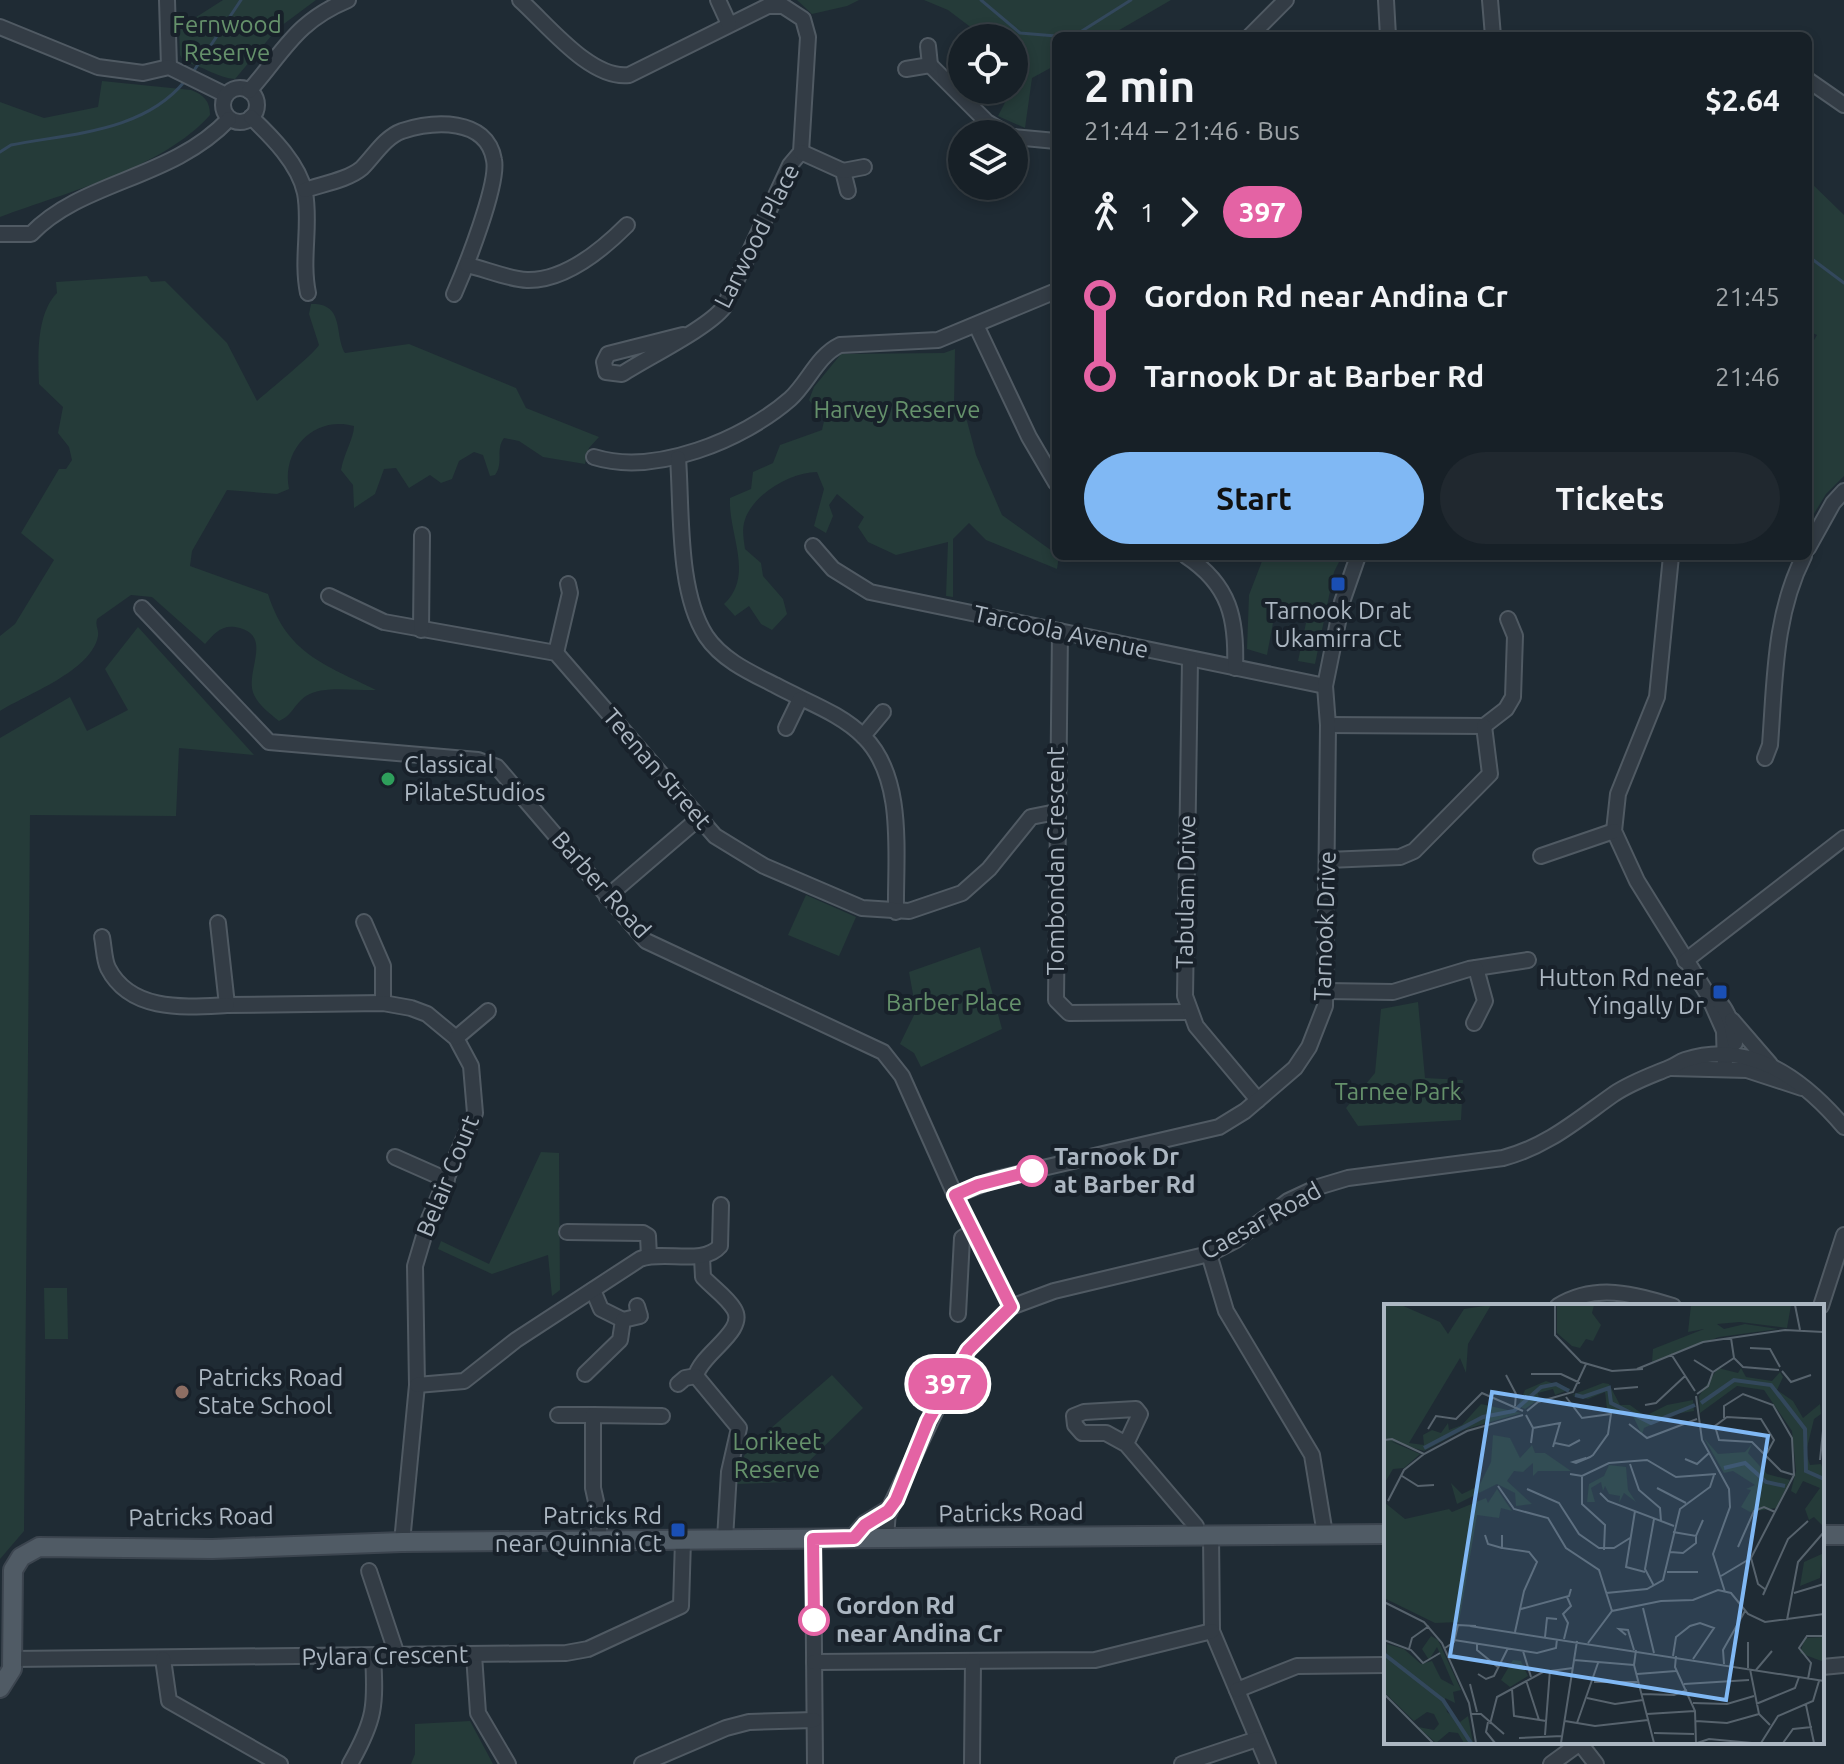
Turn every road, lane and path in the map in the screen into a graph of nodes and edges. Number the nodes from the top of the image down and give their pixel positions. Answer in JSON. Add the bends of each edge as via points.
{"nodes":[{"id":1,"x":167,"y":0,"type":"edge"},
{"id":2,"x":348,"y":0,"type":"edge"},
{"id":3,"x":520,"y":0,"type":"edge"},
{"id":4,"x":718,"y":0,"type":"edge"},
{"id":5,"x":1286,"y":0,"type":"edge"},
{"id":6,"x":1386,"y":0,"type":"edge"},
{"id":7,"x":1490,"y":0,"type":"edge"},
{"id":8,"x":729,"y":24,"type":"junction"},
{"id":9,"x":0,"y":27,"type":"edge"},
{"id":10,"x":1254,"y":32,"type":"edge"},
{"id":11,"x":1388,"y":32,"type":"edge"},
{"id":12,"x":1493,"y":32,"type":"edge"},
{"id":13,"x":928,"y":46,"type":"dead end"},
{"id":14,"x":930,"y":65,"type":"junction"},
{"id":15,"x":169,"y":67,"type":"junction"},
{"id":16,"x":906,"y":69,"type":"dead end"},
{"id":17,"x":1812,"y":83,"type":"edge"},
{"id":18,"x":249,"y":91,"type":"junction"},
{"id":19,"x":226,"y":95,"type":"junction"},
{"id":20,"x":1844,"y":105,"type":"edge"},
{"id":21,"x":251,"y":117,"type":"junction"},
{"id":22,"x":229,"y":119,"type":"junction"},
{"id":23,"x":985,"y":120,"type":"edge"},
{"id":24,"x":1028,"y":138,"type":"edge"},
{"id":25,"x":1052,"y":141,"type":"edge"},
{"id":26,"x":801,"y":152,"type":"junction"},
{"id":27,"x":864,"y":167,"type":"dead end"},
{"id":28,"x":843,"y":171,"type":"junction"},
{"id":29,"x":305,"y":190,"type":"junction"},
{"id":30,"x":848,"y":191,"type":"dead end"},
{"id":31,"x":627,"y":225,"type":"dead end"},
{"id":32,"x":0,"y":234,"type":"edge"},
{"id":33,"x":467,"y":265,"type":"junction"},
{"id":34,"x":308,"y":293,"type":"dead end"},
{"id":35,"x":1052,"y":293,"type":"edge"},
{"id":36,"x":454,"y":294,"type":"dead end"},
{"id":37,"x":976,"y":325,"type":"junction"},
{"id":38,"x":683,"y":335,"type":"junction"},
{"id":39,"x":594,"y":457,"type":"dead end"},
{"id":40,"x":678,"y":458,"type":"junction"},
{"id":41,"x":1052,"y":476,"type":"edge"},
{"id":42,"x":1844,"y":491,"type":"edge"},
{"id":43,"x":422,"y":535,"type":"dead end"},
{"id":44,"x":1812,"y":541,"type":"edge"},
{"id":45,"x":813,"y":546,"type":"dead end"},
{"id":46,"x":1192,"y":560,"type":"edge"},
{"id":47,"x":1357,"y":560,"type":"edge"},
{"id":48,"x":1671,"y":560,"type":"edge"},
{"id":49,"x":1802,"y":560,"type":"edge"},
{"id":50,"x":568,"y":584,"type":"dead end"},
{"id":51,"x":329,"y":596,"type":"dead end"},
{"id":52,"x":142,"y":608,"type":"dead end"},
{"id":53,"x":1508,"y":619,"type":"dead end"},
{"id":54,"x":421,"y":630,"type":"junction"},
{"id":55,"x":1060,"y":631,"type":"junction"},
{"id":56,"x":556,"y":653,"type":"junction"},
{"id":57,"x":1190,"y":660,"type":"junction"},
{"id":58,"x":1235,"y":668,"type":"junction"},
{"id":59,"x":1325,"y":686,"type":"junction"},
{"id":60,"x":800,"y":699,"type":"junction"},
{"id":61,"x":883,"y":712,"type":"dead end"},
{"id":62,"x":1328,"y":725,"type":"junction"},
{"id":63,"x":1484,"y":726,"type":"junction"},
{"id":64,"x":786,"y":728,"type":"dead end"},
{"id":65,"x":863,"y":736,"type":"junction"},
{"id":66,"x":1765,"y":758,"type":"dead end"},
{"id":67,"x":1056,"y":812,"type":"junction"},
{"id":68,"x":698,"y":819,"type":"junction"},
{"id":69,"x":1614,"y":831,"type":"junction"},
{"id":70,"x":1844,"y":838,"type":"edge"},
{"id":71,"x":1541,"y":856,"type":"dead end"},
{"id":72,"x":1327,"y":860,"type":"junction"},
{"id":73,"x":607,"y":897,"type":"junction"},
{"id":74,"x":896,"y":912,"type":"junction"},
{"id":75,"x":364,"y":922,"type":"dead end"},
{"id":76,"x":218,"y":923,"type":"dead end"},
{"id":77,"x":102,"y":937,"type":"dead end"},
{"id":78,"x":1528,"y":960,"type":"dead end"},
{"id":79,"x":1685,"y":961,"type":"junction"},
{"id":80,"x":1476,"y":968,"type":"junction"},
{"id":81,"x":1326,"y":991,"type":"junction"},
{"id":82,"x":383,"y":1003,"type":"junction"},
{"id":83,"x":227,"y":1005,"type":"junction"},
{"id":84,"x":488,"y":1011,"type":"dead end"},
{"id":85,"x":1188,"y":1012,"type":"junction"},
{"id":86,"x":1722,"y":1016,"type":"junction"},
{"id":87,"x":1474,"y":1023,"type":"dead end"},
{"id":88,"x":456,"y":1038,"type":"junction"},
{"id":89,"x":1700,"y":1056,"type":"junction"},
{"id":90,"x":1730,"y":1061,"type":"junction"},
{"id":91,"x":1770,"y":1064,"type":"junction"},
{"id":92,"x":1671,"y":1068,"type":"junction"},
{"id":93,"x":1802,"y":1088,"type":"junction"},
{"id":94,"x":1258,"y":1100,"type":"junction"},
{"id":95,"x":1844,"y":1127,"type":"edge"},
{"id":96,"x":395,"y":1157,"type":"dead end"},
{"id":97,"x":447,"y":1180,"type":"junction"},
{"id":98,"x":955,"y":1195,"type":"junction"},
{"id":99,"x":721,"y":1205,"type":"dead end"},
{"id":100,"x":973,"y":1231,"type":"junction"},
{"id":101,"x":567,"y":1232,"type":"dead end"},
{"id":102,"x":1844,"y":1235,"type":"edge"},
{"id":103,"x":1209,"y":1254,"type":"junction"},
{"id":104,"x":649,"y":1256,"type":"junction"},
{"id":105,"x":702,"y":1257,"type":"junction"},
{"id":106,"x":593,"y":1290,"type":"junction"},
{"id":107,"x":1564,"y":1304,"type":"edge"},
{"id":108,"x":1666,"y":1304,"type":"edge"},
{"id":109,"x":1822,"y":1304,"type":"edge"},
{"id":110,"x":1011,"y":1307,"type":"junction"},
{"id":111,"x":958,"y":1314,"type":"dead end"},
{"id":112,"x":642,"y":1316,"type":"dead end"},
{"id":113,"x":623,"y":1320,"type":"junction"},
{"id":114,"x":585,"y":1374,"type":"dead end"},
{"id":115,"x":696,"y":1376,"type":"junction"},
{"id":116,"x":678,"y":1384,"type":"dead end"},
{"id":117,"x":417,"y":1385,"type":"junction"},
{"id":118,"x":558,"y":1415,"type":"dead end"},
{"id":119,"x":593,"y":1415,"type":"junction"},
{"id":120,"x":662,"y":1416,"type":"dead end"},
{"id":121,"x":1126,"y":1444,"type":"dead end"},
{"id":122,"x":892,"y":1505,"type":"junction"},
{"id":123,"x":1181,"y":1509,"type":"junction"},
{"id":124,"x":1325,"y":1534,"type":"junction"},
{"id":125,"x":1384,"y":1534,"type":"edge"},
{"id":126,"x":1204,"y":1535,"type":"junction"},
{"id":127,"x":1163,"y":1536,"type":"junction"},
{"id":128,"x":854,"y":1538,"type":"junction"},
{"id":129,"x":890,"y":1538,"type":"junction"},
{"id":130,"x":725,"y":1539,"type":"junction"},
{"id":131,"x":813,"y":1539,"type":"junction"},
{"id":132,"x":683,"y":1540,"type":"junction"},
{"id":133,"x":599,"y":1541,"type":"junction"},
{"id":134,"x":402,"y":1542,"type":"junction"},
{"id":135,"x":369,"y":1571,"type":"dead end"},
{"id":136,"x":6,"y":1602,"type":"edge"},
{"id":137,"x":1212,"y":1631,"type":"junction"},
{"id":138,"x":397,"y":1655,"type":"junction"},
{"id":139,"x":474,"y":1655,"type":"junction"},
{"id":140,"x":373,"y":1656,"type":"junction"},
{"id":141,"x":12,"y":1659,"type":"junction"},
{"id":142,"x":163,"y":1659,"type":"junction"},
{"id":143,"x":973,"y":1661,"type":"junction"},
{"id":144,"x":814,"y":1662,"type":"junction"},
{"id":145,"x":1384,"y":1665,"type":"edge"},
{"id":146,"x":1844,"y":1665,"type":"edge"},
{"id":147,"x":1824,"y":1667,"type":"edge"},
{"id":148,"x":0,"y":1688,"type":"edge"},
{"id":149,"x":1237,"y":1690,"type":"junction"},
{"id":150,"x":814,"y":1720,"type":"junction"},
{"id":151,"x":1257,"y":1739,"type":"junction"},
{"id":152,"x":1578,"y":1744,"type":"edge"},
{"id":153,"x":1580,"y":1744,"type":"edge"},
{"id":154,"x":667,"y":1759,"type":"edge"},
{"id":155,"x":280,"y":1764,"type":"edge"},
{"id":156,"x":350,"y":1764,"type":"edge"},
{"id":157,"x":508,"y":1764,"type":"edge"},
{"id":158,"x":642,"y":1764,"type":"edge"},
{"id":159,"x":815,"y":1764,"type":"edge"},
{"id":160,"x":972,"y":1764,"type":"edge"},
{"id":161,"x":1182,"y":1764,"type":"edge"},
{"id":162,"x":1268,"y":1764,"type":"edge"},
{"id":163,"x":1551,"y":1764,"type":"edge"},
{"id":164,"x":1596,"y":1764,"type":"edge"}],
"edges":[{"from":1,"to":15,"type":"street"},
{"from":2,"to":18,"type":"street","via":[[310,18]]},
{"from":3,"to":8,"type":"street","name":"Larwood Place","via":[[589,64],[614,77],[629,75]]},
{"from":4,"to":8,"type":"street"},
{"from":5,"to":10,"type":"street"},
{"from":6,"to":11,"type":"street"},
{"from":7,"to":12,"type":"street"},
{"from":8,"to":26,"type":"street","name":"Larwood Place","via":[[776,6],[803,19],[808,37]]},
{"from":9,"to":15,"type":"street","via":[[98,67],[143,73]]},
{"from":13,"to":14,"type":"street"},
{"from":14,"to":16,"type":"street"},
{"from":14,"to":23,"type":"street"},
{"from":15,"to":19,"type":"street"},
{"from":17,"to":20,"type":"street"},
{"from":18,"to":19,"type":"street","via":[[240,88]]},
{"from":18,"to":21,"type":"street","via":[[257,104]]},
{"from":19,"to":22,"type":"street","via":[[222,104]]},
{"from":21,"to":22,"type":"street"},
{"from":21,"to":29,"type":"street","via":[[275,141]]},
{"from":22,"to":32,"type":"street","via":[[182,155],[68,205],[31,234]]},
{"from":24,"to":25,"type":"street"},
{"from":26,"to":28,"type":"street"},
{"from":26,"to":38,"type":"street","name":"Larwood Place","via":[[790,165],[724,307],[706,325]]},
{"from":27,"to":28,"type":"street"},
{"from":28,"to":30,"type":"street"},
{"from":29,"to":33,"type":"street","via":[[360,170],[403,130],[448,125],[474,130],[492,151],[495,171]]},
{"from":29,"to":34,"type":"street"},
{"from":31,"to":33,"type":"street","via":[[561,275],[527,280]]},
{"from":33,"to":36,"type":"street"},
{"from":35,"to":37,"type":"street"},
{"from":37,"to":40,"type":"street","via":[[926,342],[840,345],[778,409]]},
{"from":37,"to":41,"type":"street"},
{"from":38,"to":38,"type":"street","name":"Larwood Place","via":[[622,374],[606,372],[608,354]]},
{"from":39,"to":40,"type":"street","via":[[623,463]]},
{"from":40,"to":60,"type":"street","via":[[687,589],[706,637],[735,664]]},
{"from":42,"to":44,"type":"street"},
{"from":43,"to":54,"type":"street"},
{"from":45,"to":55,"type":"street","name":"Tarcoola Avenue","via":[[833,569],[870,592]]},
{"from":46,"to":58,"type":"street","via":[[1227,595]]},
{"from":47,"to":59,"type":"street","name":"Tarnook Drive"},
{"from":48,"to":69,"type":"street","via":[[1657,697],[1618,794]]},
{"from":49,"to":66,"type":"street","via":[[1778,633]]},
{"from":50,"to":56,"type":"street"},
{"from":51,"to":54,"type":"street","via":[[384,622]]},
{"from":52,"to":73,"type":"street","name":"Barber Road","via":[[269,742],[478,760],[497,767]]},
{"from":53,"to":63,"type":"street","via":[[1515,636],[1513,697]]},
{"from":54,"to":56,"type":"street"},
{"from":55,"to":57,"type":"street","name":"Tarcoola Avenue"},
{"from":55,"to":67,"type":"street","name":"Tombondan Crescent"},
{"from":56,"to":68,"type":"street","name":"Teenan Street"},
{"from":57,"to":58,"type":"street","name":"Tarcoola Avenue"},
{"from":57,"to":85,"type":"street","name":"Tabulam Drive"},
{"from":58,"to":59,"type":"street","name":"Tarcoola Avenue"},
{"from":59,"to":62,"type":"street","name":"Tarnook Drive"},
{"from":60,"to":64,"type":"street"},
{"from":60,"to":65,"type":"street"},
{"from":61,"to":65,"type":"street"},
{"from":62,"to":63,"type":"street"},
{"from":62,"to":72,"type":"street","name":"Tarnook Drive"},
{"from":63,"to":72,"type":"street","via":[[1490,774],[1414,851],[1400,857]]},
{"from":65,"to":74,"type":"street","via":[[887,773],[893,802]]},
{"from":67,"to":74,"type":"street","name":"Teenan Street","via":[[1031,817],[962,893]]},
{"from":67,"to":85,"type":"street","name":"Tombondan Crescent","via":[[1055,988],[1061,1009],[1077,1014]]},
{"from":68,"to":73,"type":"street"},
{"from":68,"to":74,"type":"street","name":"Teenan Street","via":[[727,845],[764,866],[862,908]]},
{"from":69,"to":71,"type":"street"},
{"from":69,"to":79,"type":"street"},
{"from":70,"to":79,"type":"street"},
{"from":72,"to":81,"type":"street","name":"Tarnook Drive"},
{"from":73,"to":98,"type":"street","name":"Barber Road","via":[[646,941],[883,1052],[902,1076]]},
{"from":75,"to":82,"type":"street","via":[[383,966]]},
{"from":76,"to":83,"type":"street"},
{"from":77,"to":83,"type":"street","name":"Belair Court","via":[[109,969],[132,993],[159,1006]]},
{"from":78,"to":80,"type":"street"},
{"from":79,"to":86,"type":"street"},
{"from":80,"to":81,"type":"street","via":[[1393,992]]},
{"from":80,"to":87,"type":"street","via":[[1485,1001]]},
{"from":81,"to":94,"type":"street","name":"Tarnook Drive","via":[[1309,1047],[1295,1068]]},
{"from":82,"to":83,"type":"street","name":"Belair Court"},
{"from":82,"to":88,"type":"street","name":"Belair Court","via":[[427,1014]]},
{"from":84,"to":88,"type":"street"},
{"from":85,"to":94,"type":"street"},
{"from":86,"to":89,"type":"street"},
{"from":86,"to":90,"type":"street"},
{"from":86,"to":91,"type":"street"},
{"from":88,"to":97,"type":"street","name":"Belair Court","via":[[471,1066],[476,1098],[471,1127]]},
{"from":89,"to":90,"type":"street","name":"Caesar Road"},
{"from":89,"to":92,"type":"street","name":"Caesar Road"},
{"from":90,"to":91,"type":"street"},
{"from":90,"to":92,"type":"street","name":"Caesar Road"},
{"from":90,"to":93,"type":"street"},
{"from":91,"to":93,"type":"street","via":[[1796,1078]]},
{"from":92,"to":103,"type":"street","name":"Caesar Road","via":[[1631,1084],[1563,1133],[1526,1152],[1318,1187]]},
{"from":93,"to":95,"type":"street"},
{"from":94,"to":98,"type":"street","name":"Tarnook Drive","via":[[1219,1127],[996,1179]]},
{"from":96,"to":97,"type":"street"},
{"from":97,"to":117,"type":"street","name":"Belair Court","via":[[415,1266]]},
{"from":98,"to":100,"type":"street","name":"Barber Road"},
{"from":99,"to":105,"type":"street","via":[[720,1246]]},
{"from":100,"to":110,"type":"street","name":"Barber Road"},
{"from":100,"to":111,"type":"street","via":[[962,1238]]},
{"from":101,"to":104,"type":"street","via":[[643,1233],[648,1236]]},
{"from":102,"to":109,"type":"street"},
{"from":103,"to":110,"type":"street","name":"Caesar Road","via":[[1054,1291]]},
{"from":103,"to":124,"type":"street","via":[[1226,1311],[1312,1455]]},
{"from":104,"to":105,"type":"street"},
{"from":104,"to":106,"type":"street"},
{"from":105,"to":115,"type":"street","via":[[703,1277],[737,1317],[735,1328],[698,1367]]},
{"from":106,"to":113,"type":"street","via":[[601,1309]]},
{"from":106,"to":117,"type":"street","via":[[464,1381]]},
{"from":107,"to":108,"type":"street","via":[[1600,1292],[1625,1292]]},
{"from":110,"to":122,"type":"street","name":"Caesar Road","via":[[955,1372]]},
{"from":112,"to":113,"type":"street"},
{"from":113,"to":114,"type":"street","via":[[620,1340]]},
{"from":115,"to":116,"type":"street"},
{"from":115,"to":130,"type":"street","via":[[739,1428],[729,1472]]},
{"from":117,"to":134,"type":"street","name":"Belair Court"},
{"from":118,"to":119,"type":"street"},
{"from":119,"to":120,"type":"street"},
{"from":119,"to":133,"type":"street"},
{"from":121,"to":123,"type":"street"},
{"from":122,"to":128,"type":"main road"},
{"from":122,"to":129,"type":"street","name":"Caesar Road"},
{"from":123,"to":126,"type":"street"},
{"from":123,"to":127,"type":"street","via":[[1176,1526]]},
{"from":124,"to":125,"type":"main road","name":"Patricks Road"},
{"from":124,"to":126,"type":"main road","name":"Patricks Road"},
{"from":126,"to":127,"type":"main road","name":"Patricks Road"},
{"from":126,"to":137,"type":"street"},
{"from":127,"to":129,"type":"main road","name":"Patricks Road"},
{"from":128,"to":129,"type":"main road","name":"Patricks Road"},
{"from":128,"to":131,"type":"main road","name":"Patricks Road"},
{"from":130,"to":131,"type":"main road","name":"Patricks Road"},
{"from":130,"to":132,"type":"main road","name":"Patricks Road"},
{"from":131,"to":144,"type":"street"},
{"from":132,"to":133,"type":"main road","name":"Patricks Road"},
{"from":132,"to":139,"type":"street","name":"Pylara Crescent","via":[[683,1598],[675,1611],[588,1649]]},
{"from":133,"to":134,"type":"main road","name":"Patricks Road"},
{"from":134,"to":136,"type":"main road","name":"Patricks Road","via":[[212,1549],[39,1547],[21,1557],[13,1570]]},
{"from":135,"to":138,"type":"street"},
{"from":136,"to":141,"type":"main road"},
{"from":137,"to":143,"type":"street","via":[[1095,1660]]},
{"from":137,"to":149,"type":"street"},
{"from":138,"to":139,"type":"street","name":"Pylara Crescent"},
{"from":138,"to":140,"type":"street","name":"Pylara Crescent"},
{"from":139,"to":157,"type":"street","via":[[478,1713]]},
{"from":140,"to":142,"type":"street","name":"Pylara Crescent"},
{"from":140,"to":156,"type":"street","via":[[373,1718]]},
{"from":141,"to":142,"type":"street","name":"Pylara Crescent"},
{"from":141,"to":148,"type":"main road"},
{"from":142,"to":155,"type":"street","via":[[169,1701]]},
{"from":143,"to":144,"type":"street"},
{"from":143,"to":160,"type":"street"},
{"from":144,"to":150,"type":"street"},
{"from":145,"to":149,"type":"street","via":[[1297,1666]]},
{"from":146,"to":147,"type":"street"},
{"from":149,"to":151,"type":"street"},
{"from":150,"to":154,"type":"street","via":[[749,1722]]},
{"from":150,"to":159,"type":"street"},
{"from":151,"to":161,"type":"street"},
{"from":151,"to":162,"type":"street"},
{"from":152,"to":163,"type":"street"},
{"from":153,"to":164,"type":"street"},
{"from":154,"to":158,"type":"street"}]}
